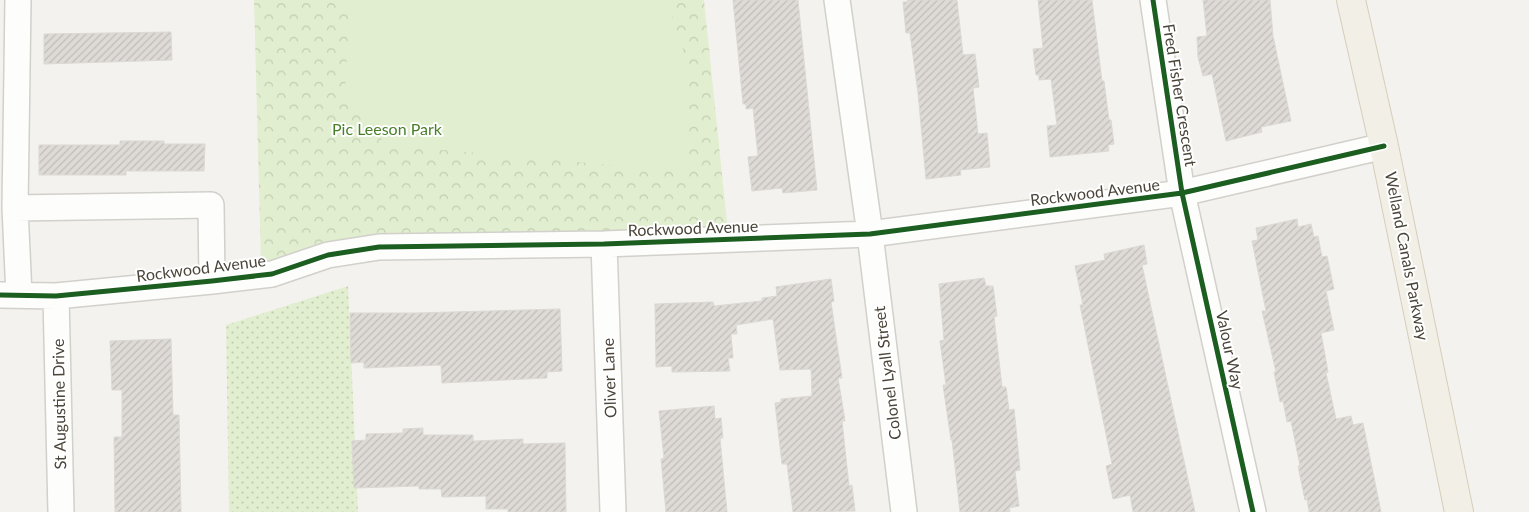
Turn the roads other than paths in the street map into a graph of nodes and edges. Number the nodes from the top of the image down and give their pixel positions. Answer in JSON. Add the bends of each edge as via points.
{"nodes":[{"id":1,"x":18,"y":0,"type":"edge"},
{"id":2,"x":837,"y":0,"type":"edge"},
{"id":3,"x":1154,"y":0,"type":"edge"},
{"id":4,"x":1350,"y":0,"type":"edge"},
{"id":5,"x":1384,"y":146,"type":"junction"},
{"id":6,"x":1182,"y":193,"type":"junction"},
{"id":7,"x":15,"y":208,"type":"junction"},
{"id":8,"x":870,"y":234,"type":"junction"},
{"id":9,"x":604,"y":244,"type":"junction"},
{"id":10,"x":212,"y":281,"type":"junction"},
{"id":11,"x":9,"y":295,"type":"edge"},
{"id":12,"x":56,"y":296,"type":"junction"},
{"id":13,"x":61,"y":512,"type":"edge"},
{"id":14,"x":613,"y":512,"type":"edge"},
{"id":15,"x":904,"y":512,"type":"edge"},
{"id":16,"x":1253,"y":512,"type":"edge"},
{"id":17,"x":1459,"y":512,"type":"edge"}],
"edges":[{"from":1,"to":7,"type":"street"},
{"from":2,"to":8,"type":"street"},
{"from":3,"to":6,"type":"street","name":"Fred Fisher Crescent"},
{"from":4,"to":5,"type":"main road","name":"Welland Canals Parkway"},
{"from":5,"to":6,"type":"street","name":"Rockwood Avenue"},
{"from":5,"to":17,"type":"main road","name":"Welland Canals Parkway"},
{"from":6,"to":8,"type":"street","name":"Rockwood Avenue"},
{"from":6,"to":16,"type":"street","name":"Valour Way"},
{"from":7,"to":10,"type":"street","via":[[211,205]]},
{"from":7,"to":11,"type":"street"},
{"from":8,"to":9,"type":"street","name":"Rockwood Avenue"},
{"from":8,"to":15,"type":"street","name":"Colonel Lyall Street"},
{"from":9,"to":10,"type":"street","name":"Rockwood Avenue","via":[[378,247],[328,254],[272,274]]},
{"from":9,"to":14,"type":"street","name":"Oliver Lane"},
{"from":10,"to":12,"type":"street","name":"Rockwood Avenue"},
{"from":11,"to":12,"type":"street","name":"Rockwood Avenue"},
{"from":12,"to":13,"type":"street","name":"St Augustine Drive"}]}
